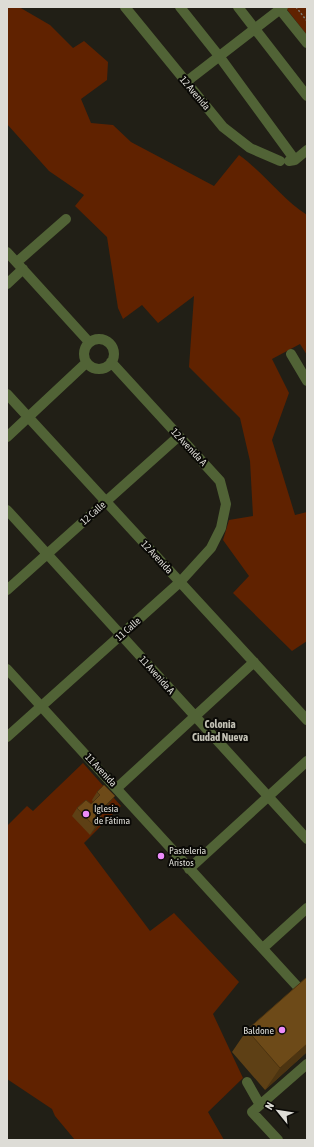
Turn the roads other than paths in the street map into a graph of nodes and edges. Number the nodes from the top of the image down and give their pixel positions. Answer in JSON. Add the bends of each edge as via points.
{"nodes":[{"id":1,"x":125,"y":7,"type":"edge"},
{"id":2,"x":180,"y":7,"type":"edge"},
{"id":3,"x":238,"y":7,"type":"edge"},
{"id":4,"x":280,"y":8,"type":"edge"},
{"id":5,"x":255,"y":28,"type":"junction"},
{"id":6,"x":307,"y":43,"type":"edge"},
{"id":7,"x":218,"y":56,"type":"junction"},
{"id":8,"x":186,"y":82,"type":"junction"},
{"id":9,"x":307,"y":96,"type":"edge"},
{"id":10,"x":307,"y":150,"type":"edge"},
{"id":11,"x":287,"y":161,"type":"junction"},
{"id":12,"x":66,"y":219,"type":"dead end"},
{"id":13,"x":7,"y":252,"type":"edge"},
{"id":14,"x":20,"y":266,"type":"junction"},
{"id":15,"x":7,"y":284,"type":"edge"},
{"id":16,"x":89,"y":342,"type":"junction"},
{"id":17,"x":291,"y":354,"type":"dead end"},
{"id":18,"x":111,"y":362,"type":"junction"},
{"id":19,"x":86,"y":363,"type":"junction"},
{"id":20,"x":307,"y":381,"type":"edge"},
{"id":21,"x":7,"y":394,"type":"edge"},
{"id":22,"x":28,"y":417,"type":"junction"},
{"id":23,"x":179,"y":436,"type":"junction"},
{"id":24,"x":7,"y":437,"type":"edge"},
{"id":25,"x":106,"y":502,"type":"junction"},
{"id":26,"x":7,"y":510,"type":"edge"},
{"id":27,"x":211,"y":548,"type":"joint"},
{"id":28,"x":47,"y":554,"type":"junction"},
{"id":29,"x":180,"y":582,"type":"junction"},
{"id":30,"x":7,"y":590,"type":"edge"},
{"id":31,"x":121,"y":636,"type":"junction"},
{"id":32,"x":254,"y":662,"type":"junction"},
{"id":33,"x":7,"y":669,"type":"edge"},
{"id":34,"x":42,"y":707,"type":"junction"},
{"id":35,"x":194,"y":716,"type":"junction"},
{"id":36,"x":307,"y":720,"type":"edge"},
{"id":37,"x":7,"y":737,"type":"edge"},
{"id":38,"x":307,"y":761,"type":"edge"},
{"id":39,"x":117,"y":788,"type":"junction"},
{"id":40,"x":269,"y":797,"type":"junction"},
{"id":41,"x":307,"y":839,"type":"edge"},
{"id":42,"x":189,"y":868,"type":"junction"},
{"id":43,"x":307,"y":908,"type":"edge"},
{"id":44,"x":263,"y":948,"type":"junction"},
{"id":45,"x":307,"y":997,"type":"edge"},
{"id":46,"x":307,"y":1064,"type":"edge"},
{"id":47,"x":247,"y":1082,"type":"dead end"},
{"id":48,"x":260,"y":1105,"type":"junction"},
{"id":49,"x":278,"y":1140,"type":"edge"}],
"edges":[{"from":1,"to":8,"type":"street","name":"12 Avenida"},
{"from":2,"to":7,"type":"street"},
{"from":3,"to":5,"type":"street"},
{"from":4,"to":5,"type":"street"},
{"from":4,"to":6,"type":"street"},
{"from":5,"to":7,"type":"street"},
{"from":5,"to":9,"type":"street"},
{"from":7,"to":8,"type":"street"},
{"from":7,"to":11,"type":"street"},
{"from":8,"to":11,"type":"street","name":"12 Avenida","via":[[223,127],[236,138],[250,148]]},
{"from":10,"to":11,"type":"street"},
{"from":12,"to":14,"type":"street"},
{"from":13,"to":14,"type":"street"},
{"from":14,"to":15,"type":"street"},
{"from":14,"to":16,"type":"street"},
{"from":16,"to":18,"type":"street","via":[[98,339],[107,341],[113,353]]},
{"from":16,"to":19,"type":"street","via":[[84,351]]},
{"from":17,"to":20,"type":"street"},
{"from":18,"to":19,"type":"street","via":[[99,369]]},
{"from":18,"to":23,"type":"street","name":"12 Avenida A"},
{"from":19,"to":22,"type":"street"},
{"from":21,"to":22,"type":"street","name":"12 Avenida"},
{"from":22,"to":24,"type":"street"},
{"from":22,"to":25,"type":"street","name":"12 Avenida"},
{"from":23,"to":25,"type":"street","name":"12 Calle"},
{"from":23,"to":27,"type":"street","name":"12 Avenida A","via":[[220,481],[224,491],[226,504],[222,528]]},
{"from":25,"to":28,"type":"street","name":"12 Calle"},
{"from":25,"to":29,"type":"street","name":"12 Avenida"},
{"from":26,"to":28,"type":"street","name":"11 Avenida A"},
{"from":27,"to":29,"type":"street","name":"11 Calle"},
{"from":28,"to":30,"type":"street","name":"12 Calle"},
{"from":28,"to":31,"type":"street","name":"11 Avenida A"},
{"from":29,"to":31,"type":"street","name":"11 Calle"},
{"from":29,"to":32,"type":"street","name":"12 Avenida"},
{"from":31,"to":34,"type":"street","name":"11 Calle"},
{"from":31,"to":35,"type":"street","name":"11 Avenida A"},
{"from":32,"to":35,"type":"street"},
{"from":32,"to":36,"type":"street","name":"12 Avenida"},
{"from":33,"to":34,"type":"street","name":"11 Avenida"},
{"from":34,"to":37,"type":"street","name":"11 Calle"},
{"from":34,"to":39,"type":"street","name":"11 Avenida"},
{"from":35,"to":39,"type":"street"},
{"from":35,"to":40,"type":"street","name":"11 Avenida A"},
{"from":38,"to":40,"type":"street"},
{"from":39,"to":42,"type":"street","name":"11 Avenida"},
{"from":40,"to":41,"type":"street","name":"11 Avenida A"},
{"from":40,"to":42,"type":"street"},
{"from":42,"to":44,"type":"street","name":"11 Avenida"},
{"from":43,"to":44,"type":"street"},
{"from":44,"to":45,"type":"street","name":"11 Avenida"},
{"from":46,"to":48,"type":"street"},
{"from":47,"to":48,"type":"street"},
{"from":48,"to":49,"type":"street","via":[[252,1112]]}]}
